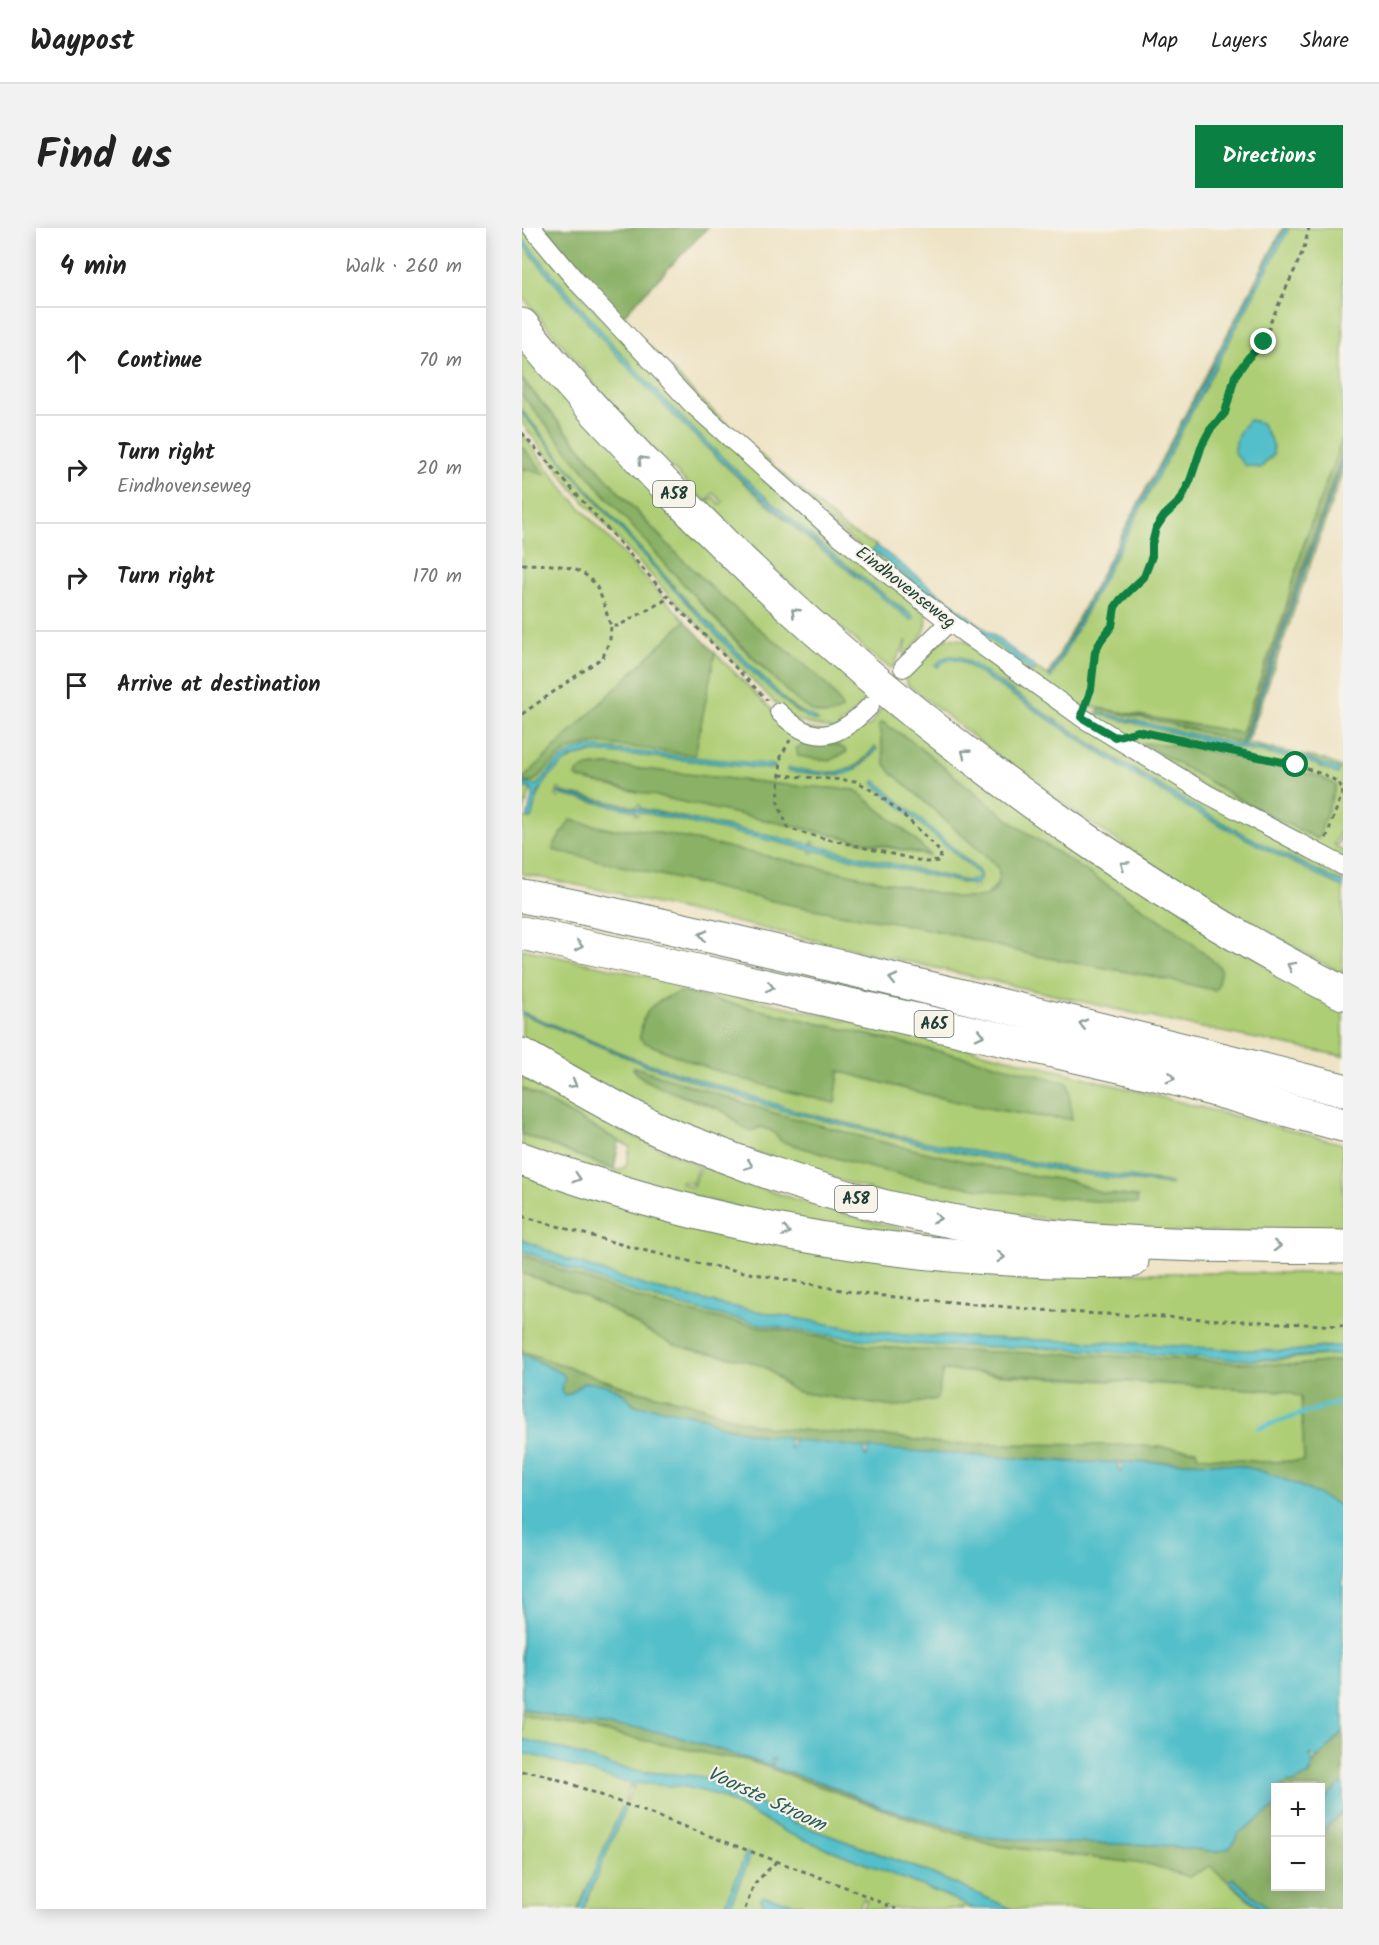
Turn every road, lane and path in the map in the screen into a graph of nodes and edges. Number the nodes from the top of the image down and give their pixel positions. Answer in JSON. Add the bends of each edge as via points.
{"nodes":[{"id":1,"x":532,"y":228,"type":"edge"},
{"id":2,"x":1309,"y":228,"type":"edge"},
{"id":3,"x":522,"y":325,"type":"edge"},
{"id":4,"x":522,"y":433,"type":"edge"},
{"id":5,"x":522,"y":564,"type":"edge"},
{"id":6,"x":669,"y":598,"type":"junction"},
{"id":7,"x":949,"y":622,"type":"junction"},
{"id":8,"x":611,"y":626,"type":"junction"},
{"id":9,"x":903,"y":669,"type":"dead end"},
{"id":10,"x":870,"y":706,"type":"dead end"},
{"id":11,"x":779,"y":712,"type":"joint"},
{"id":12,"x":522,"y":714,"type":"edge"},
{"id":13,"x":1081,"y":717,"type":"junction"},
{"id":14,"x":798,"y":729,"type":"junction"},
{"id":15,"x":1115,"y":737,"type":"junction"},
{"id":16,"x":780,"y":775,"type":"junction"},
{"id":17,"x":1321,"y":855,"type":"junction"},
{"id":18,"x":1343,"y":866,"type":"edge"},
{"id":19,"x":522,"y":896,"type":"edge"},
{"id":20,"x":522,"y":933,"type":"edge"},
{"id":21,"x":1343,"y":993,"type":"edge"},
{"id":22,"x":1140,"y":1037,"type":"junction"},
{"id":23,"x":522,"y":1055,"type":"edge"},
{"id":24,"x":1343,"y":1067,"type":"edge"},
{"id":25,"x":1343,"y":1090,"type":"edge"},
{"id":26,"x":1343,"y":1125,"type":"edge"},
{"id":27,"x":522,"y":1159,"type":"edge"},
{"id":28,"x":522,"y":1216,"type":"edge"},
{"id":29,"x":1218,"y":1245,"type":"junction"},
{"id":30,"x":1343,"y":1247,"type":"edge"},
{"id":31,"x":1343,"y":1326,"type":"edge"},
{"id":32,"x":522,"y":1772,"type":"edge"},
{"id":33,"x":777,"y":1861,"type":"junction"},
{"id":34,"x":745,"y":1909,"type":"edge"},
{"id":35,"x":896,"y":1909,"type":"edge"}],
"edges":[{"from":1,"to":7,"type":"street","name":"Eindhovenseweg","via":[[691,403],[838,535]]},
{"from":2,"to":13,"type":"path","via":[[1269,333],[1235,376],[1225,413],[1202,445],[1180,501],[1156,528],[1144,577],[1115,607],[1112,626],[1095,652],[1091,689]]},
{"from":21,"to":3,"type":"highway","number":"A58","one_way":true,"via":[[1214,922],[1127,867],[986,769],[886,691],[694,515],[587,402]]},
{"from":4,"to":6,"type":"path"},
{"from":5,"to":8,"type":"path","via":[[565,566],[588,577],[597,588]]},
{"from":6,"to":8,"type":"path","via":[[618,626]]},
{"from":6,"to":11,"type":"path"},
{"from":7,"to":9,"type":"street"},
{"from":7,"to":13,"type":"street","name":"Eindhovenseweg"},
{"from":8,"to":12,"type":"path","via":[[603,657]]},
{"from":10,"to":14,"type":"street","via":[[836,733],[814,734]]},
{"from":11,"to":14,"type":"street"},
{"from":13,"to":15,"type":"street","name":"Eindhovenseweg"},
{"from":14,"to":16,"type":"path","via":[[781,756]]},
{"from":15,"to":17,"type":"street","name":"Eindhovenseweg","via":[[1207,794]]},
{"from":15,"to":17,"type":"path","via":[[1138,731],[1296,765],[1338,782],[1343,790]]},
{"from":16,"to":16,"type":"path","via":[[778,803],[788,828],[926,862],[940,861],[941,853],[910,820],[856,781]]},
{"from":17,"to":18,"type":"street","name":"Eindhovenseweg"},
{"from":22,"to":19,"type":"highway","number":"A65","one_way":true},
{"from":20,"to":26,"type":"highway","number":"A65","one_way":true,"via":[[1152,1074]]},
{"from":22,"to":24,"type":"highway","via":[[1208,1037]]},
{"from":22,"to":25,"type":"highway","number":"A65"},
{"from":23,"to":29,"type":"highway","number":"A58","one_way":true,"via":[[654,1128],[759,1169],[846,1197],[927,1217],[1016,1231],[1094,1240]]},
{"from":27,"to":29,"type":"highway","one_way":true,"via":[[734,1223],[830,1240],[953,1255],[1084,1262],[1146,1261]]},
{"from":28,"to":31,"type":"path","via":[[701,1264],[863,1294],[1064,1312]]},
{"from":29,"to":30,"type":"highway","number":"A58","one_way":true},
{"from":32,"to":33,"type":"path","via":[[566,1782]]},
{"from":33,"to":34,"type":"path","via":[[754,1884]]},
{"from":33,"to":35,"type":"path"}]}
